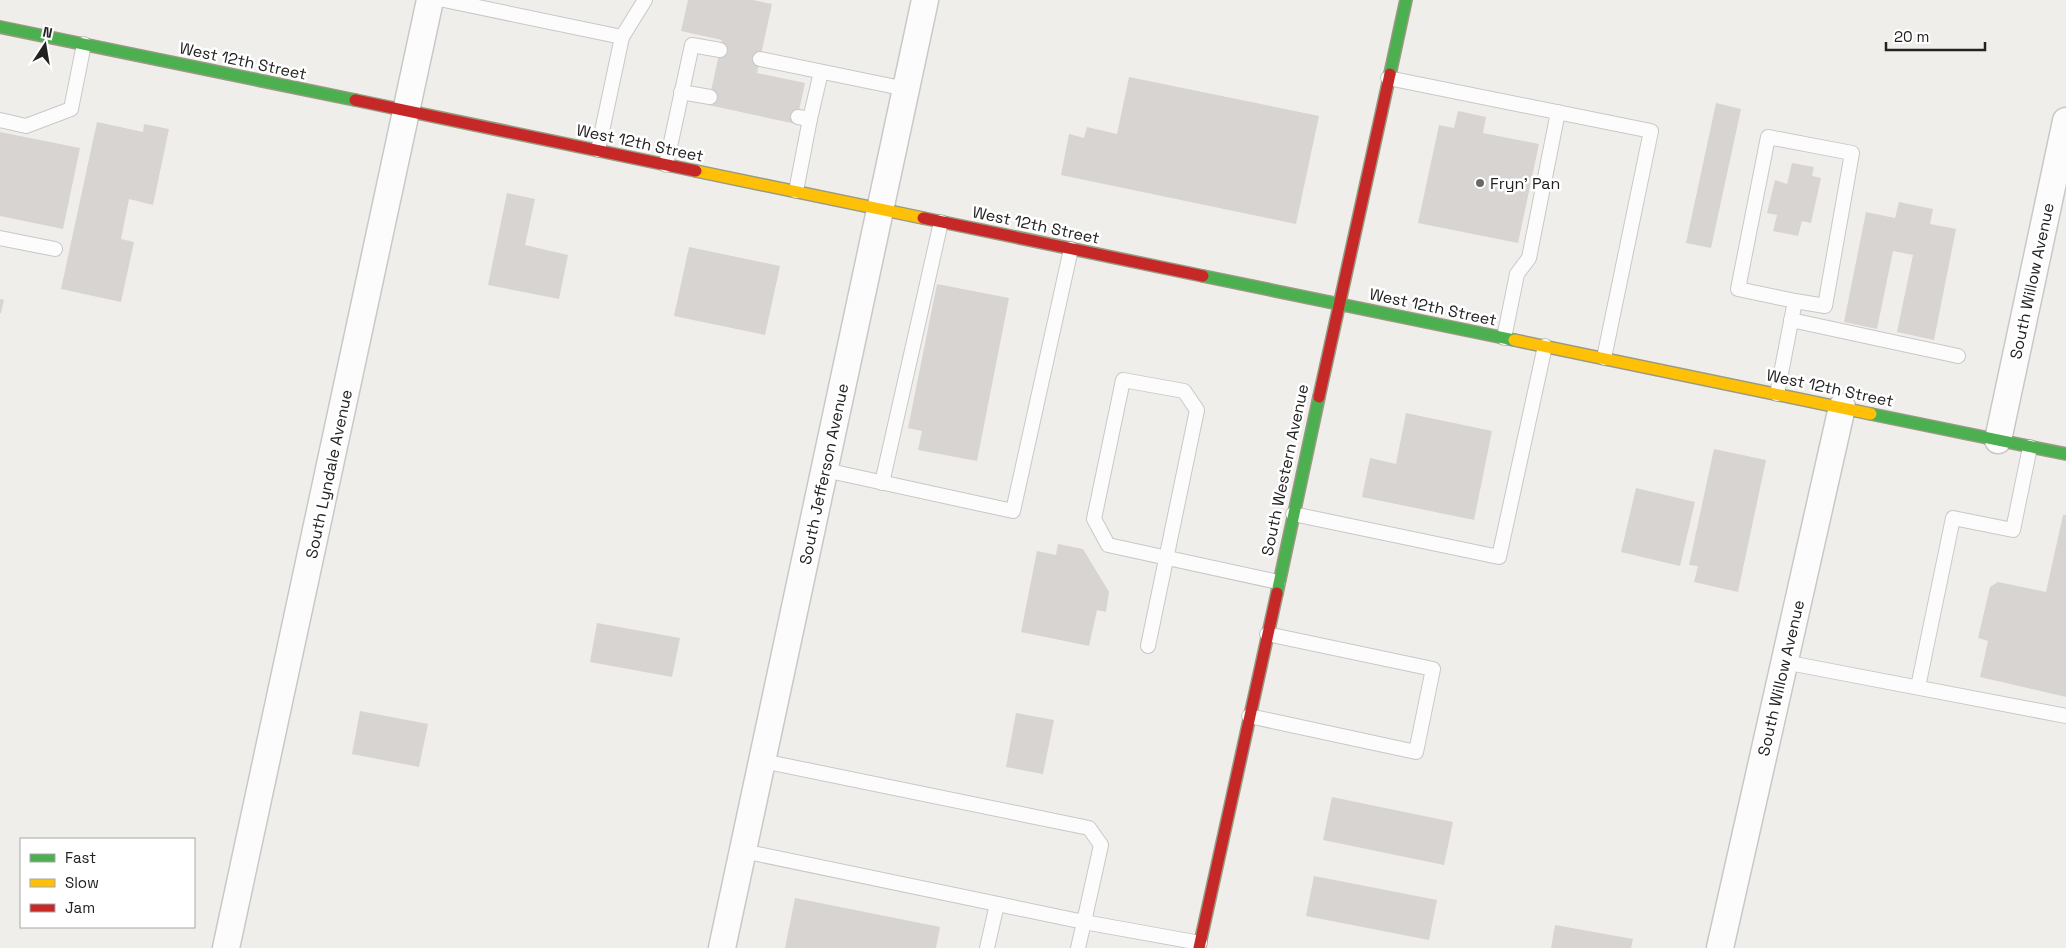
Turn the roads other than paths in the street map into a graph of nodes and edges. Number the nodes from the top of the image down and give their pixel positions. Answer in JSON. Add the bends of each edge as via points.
{"nodes":[{"id":1,"x":430,"y":0,"type":"edge"},
{"id":2,"x":444,"y":0,"type":"edge"},
{"id":3,"x":644,"y":0,"type":"edge"},
{"id":4,"x":925,"y":0,"type":"edge"},
{"id":5,"x":1406,"y":0,"type":"edge"},
{"id":6,"x":0,"y":27,"type":"edge"},
{"id":7,"x":622,"y":37,"type":"junction"},
{"id":8,"x":84,"y":44,"type":"junction"},
{"id":9,"x":720,"y":50,"type":"dead end"},
{"id":10,"x":760,"y":59,"type":"dead end"},
{"id":11,"x":821,"y":72,"type":"junction"},
{"id":12,"x":1388,"y":78,"type":"junction"},
{"id":13,"x":906,"y":89,"type":"junction"},
{"id":14,"x":681,"y":92,"type":"junction"},
{"id":15,"x":710,"y":98,"type":"dead end"},
{"id":16,"x":408,"y":111,"type":"junction"},
{"id":17,"x":1558,"y":112,"type":"junction"},
{"id":18,"x":0,"y":120,"type":"edge"},
{"id":19,"x":2066,"y":121,"type":"edge"},
{"id":20,"x":598,"y":150,"type":"junction"},
{"id":21,"x":666,"y":165,"type":"junction"},
{"id":22,"x":796,"y":191,"type":"junction"},
{"id":23,"x":881,"y":209,"type":"junction"},
{"id":24,"x":941,"y":222,"type":"junction"},
{"id":25,"x":0,"y":238,"type":"edge"},
{"id":26,"x":55,"y":249,"type":"dead end"},
{"id":27,"x":1070,"y":249,"type":"junction"},
{"id":28,"x":1796,"y":301,"type":"junction"},
{"id":29,"x":1338,"y":304,"type":"junction"},
{"id":30,"x":1791,"y":320,"type":"junction"},
{"id":31,"x":1504,"y":338,"type":"junction"},
{"id":32,"x":1544,"y":346,"type":"junction"},
{"id":33,"x":1958,"y":356,"type":"dead end"},
{"id":34,"x":1604,"y":358,"type":"junction"},
{"id":35,"x":1777,"y":394,"type":"junction"},
{"id":36,"x":1842,"y":407,"type":"junction"},
{"id":37,"x":1998,"y":440,"type":"junction"},
{"id":38,"x":2030,"y":447,"type":"junction"},
{"id":39,"x":2066,"y":454,"type":"edge"},
{"id":40,"x":825,"y":470,"type":"junction"},
{"id":41,"x":882,"y":483,"type":"junction"},
{"id":42,"x":1293,"y":514,"type":"junction"},
{"id":43,"x":1167,"y":558,"type":"junction"},
{"id":44,"x":1278,"y":582,"type":"junction"},
{"id":45,"x":1267,"y":634,"type":"junction"},
{"id":46,"x":1148,"y":646,"type":"dead end"},
{"id":47,"x":1784,"y":662,"type":"junction"},
{"id":48,"x":1918,"y":687,"type":"junction"},
{"id":49,"x":1249,"y":716,"type":"junction"},
{"id":50,"x":2066,"y":716,"type":"edge"},
{"id":51,"x":763,"y":761,"type":"junction"},
{"id":52,"x":743,"y":851,"type":"junction"},
{"id":53,"x":997,"y":904,"type":"junction"},
{"id":54,"x":1084,"y":922,"type":"junction"},
{"id":55,"x":1199,"y":945,"type":"edge"},
{"id":56,"x":226,"y":948,"type":"edge"},
{"id":57,"x":722,"y":948,"type":"edge"},
{"id":58,"x":987,"y":948,"type":"edge"},
{"id":59,"x":1078,"y":948,"type":"edge"},
{"id":60,"x":1720,"y":948,"type":"edge"}],
"edges":[{"from":1,"to":16,"type":"street","name":"South Lyndale Avenue"},
{"from":2,"to":7,"type":"lane"},
{"from":3,"to":7,"type":"lane"},
{"from":4,"to":13,"type":"street","name":"South Jefferson Avenue"},
{"from":5,"to":12,"type":"main road","name":"South Western Avenue"},
{"from":6,"to":8,"type":"main road","name":"West 12th Street"},
{"from":7,"to":20,"type":"lane"},
{"from":8,"to":16,"type":"main road","name":"West 12th Street"},
{"from":8,"to":18,"type":"lane","via":[[71,109],[26,126]]},
{"from":9,"to":14,"type":"lane","via":[[692,45]]},
{"from":10,"to":11,"type":"lane"},
{"from":11,"to":13,"type":"lane"},
{"from":11,"to":22,"type":"lane","via":[[804,118]]},
{"from":12,"to":17,"type":"lane"},
{"from":12,"to":29,"type":"main road","name":"South Western Avenue"},
{"from":13,"to":23,"type":"street","name":"South Jefferson Avenue"},
{"from":14,"to":15,"type":"lane"},
{"from":14,"to":21,"type":"lane"},
{"from":16,"to":20,"type":"main road","name":"West 12th Street"},
{"from":16,"to":56,"type":"street","name":"South Lyndale Avenue"},
{"from":17,"to":31,"type":"lane","via":[[1529,258],[1517,274]]},
{"from":17,"to":34,"type":"lane","via":[[1651,131]]},
{"from":19,"to":37,"type":"street","name":"South Willow Avenue"},
{"from":20,"to":21,"type":"main road","name":"West 12th Street"},
{"from":21,"to":22,"type":"main road","name":"West 12th Street"},
{"from":22,"to":23,"type":"main road","name":"West 12th Street"},
{"from":23,"to":24,"type":"main road","name":"West 12th Street"},
{"from":23,"to":40,"type":"street","name":"South Jefferson Avenue"},
{"from":24,"to":27,"type":"main road","name":"West 12th Street"},
{"from":24,"to":41,"type":"lane"},
{"from":25,"to":26,"type":"lane"},
{"from":27,"to":29,"type":"main road","name":"West 12th Street"},
{"from":27,"to":41,"type":"lane","via":[[1013,511]]},
{"from":28,"to":28,"type":"lane","via":[[1825,306],[1852,153],[1768,137],[1738,289]]},
{"from":28,"to":30,"type":"lane"},
{"from":29,"to":31,"type":"main road","name":"West 12th Street"},
{"from":29,"to":42,"type":"main road","name":"South Western Avenue"},
{"from":30,"to":33,"type":"lane"},
{"from":30,"to":35,"type":"lane"},
{"from":31,"to":32,"type":"main road","name":"West 12th Street"},
{"from":32,"to":34,"type":"main road","name":"West 12th Street"},
{"from":32,"to":42,"type":"lane","via":[[1499,557]]},
{"from":34,"to":35,"type":"main road","name":"West 12th Street"},
{"from":35,"to":36,"type":"main road","name":"West 12th Street"},
{"from":36,"to":37,"type":"main road","name":"West 12th Street"},
{"from":36,"to":47,"type":"street","name":"South Willow Avenue"},
{"from":37,"to":38,"type":"main road","name":"West 12th Street"},
{"from":38,"to":39,"type":"main road","name":"West 12th Street"},
{"from":38,"to":48,"type":"lane","via":[[2013,530],[1953,518]]},
{"from":40,"to":41,"type":"lane"},
{"from":40,"to":51,"type":"street","name":"South Jefferson Avenue"},
{"from":42,"to":44,"type":"main road","name":"South Western Avenue"},
{"from":43,"to":43,"type":"lane","via":[[1108,545],[1094,519],[1123,380],[1184,391],[1197,410]]},
{"from":43,"to":44,"type":"lane"},
{"from":43,"to":46,"type":"lane"},
{"from":44,"to":45,"type":"main road","name":"South Western Avenue"},
{"from":45,"to":49,"type":"main road","name":"South Western Avenue"},
{"from":45,"to":49,"type":"lane","via":[[1433,669],[1416,752]]},
{"from":47,"to":48,"type":"lane"},
{"from":47,"to":60,"type":"street","name":"South Willow Avenue"},
{"from":48,"to":50,"type":"lane"},
{"from":49,"to":55,"type":"main road","name":"South Western Avenue"},
{"from":51,"to":52,"type":"street","name":"South Jefferson Avenue"},
{"from":51,"to":54,"type":"lane","via":[[1089,828],[1101,845]]},
{"from":52,"to":53,"type":"lane"},
{"from":52,"to":57,"type":"street","name":"South Jefferson Avenue"},
{"from":53,"to":54,"type":"lane"},
{"from":53,"to":58,"type":"lane"},
{"from":54,"to":55,"type":"lane"},
{"from":54,"to":59,"type":"lane"}]}
